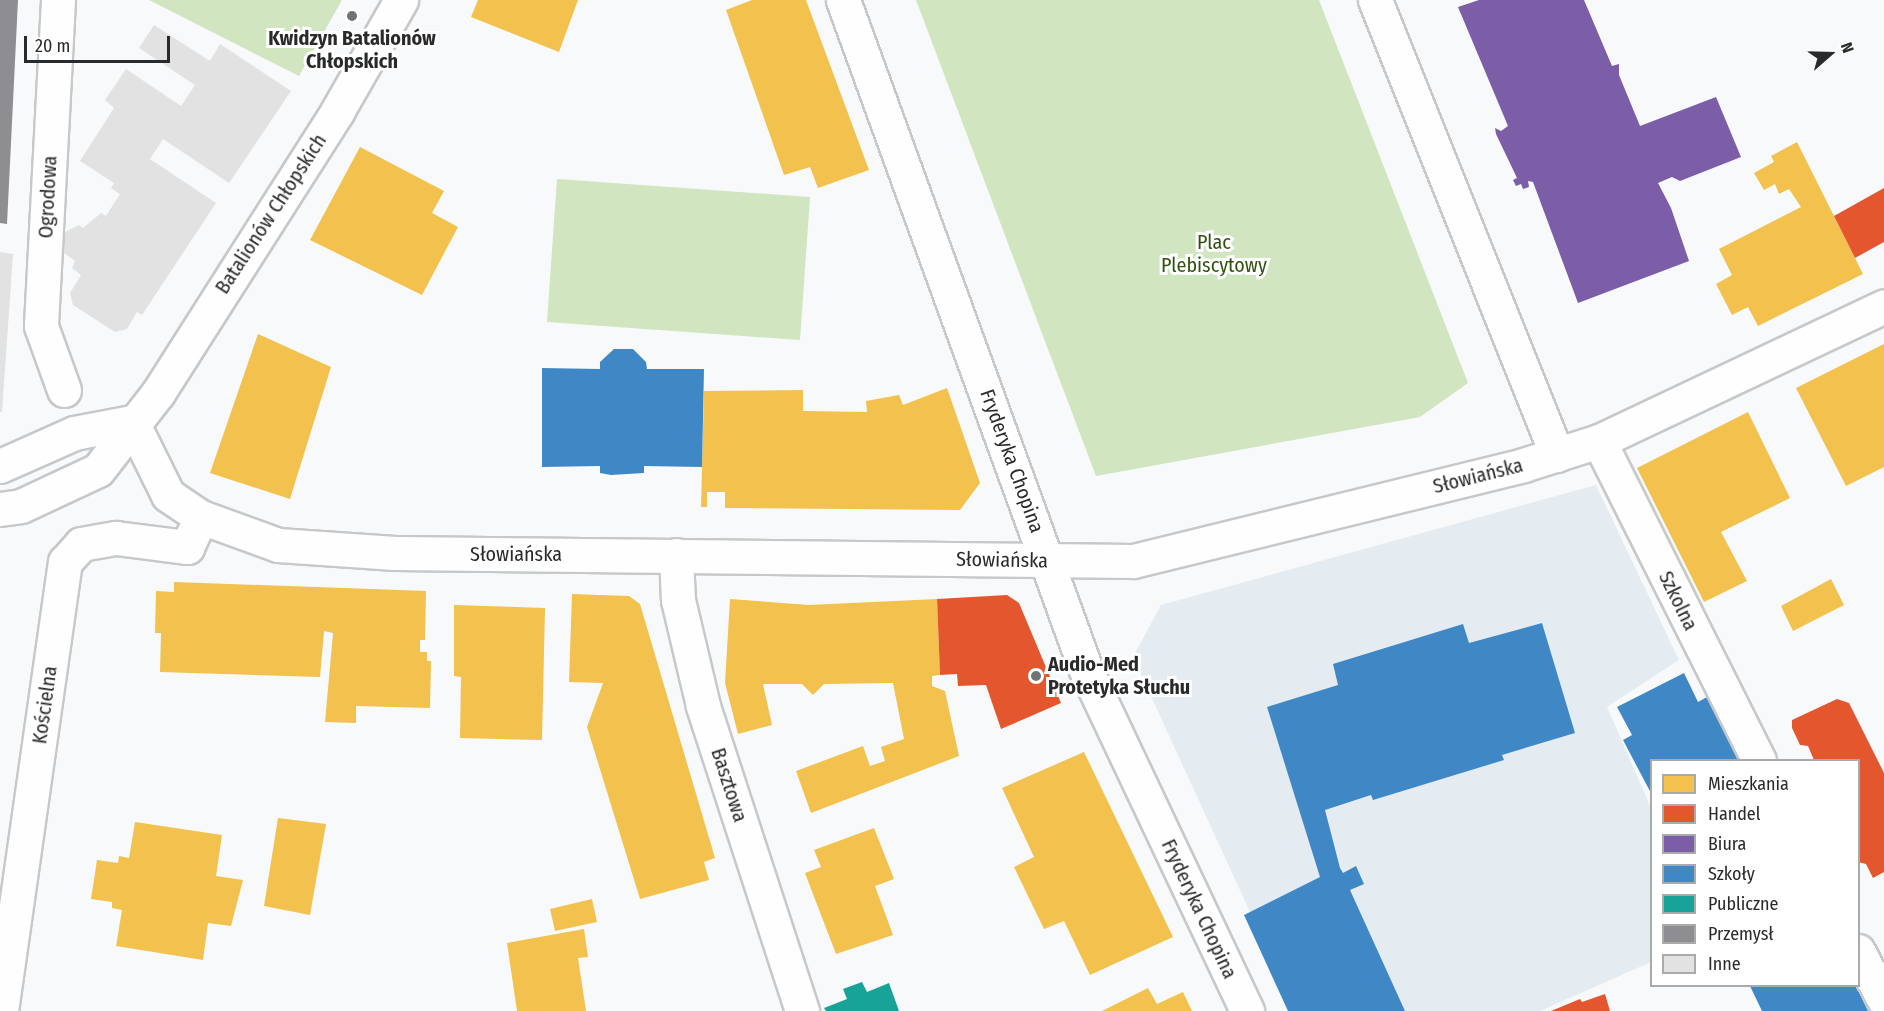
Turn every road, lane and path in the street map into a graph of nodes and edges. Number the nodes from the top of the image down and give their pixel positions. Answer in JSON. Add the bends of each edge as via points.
{"nodes":[{"id":1,"x":58,"y":0,"type":"edge"},
{"id":2,"x":401,"y":0,"type":"edge"},
{"id":3,"x":843,"y":0,"type":"edge"},
{"id":4,"x":1375,"y":0,"type":"edge"},
{"id":5,"x":1884,"y":306,"type":"edge"},
{"id":6,"x":64,"y":390,"type":"dead end"},
{"id":7,"x":132,"y":422,"type":"junction"},
{"id":8,"x":1599,"y":441,"type":"junction"},
{"id":9,"x":1557,"y":455,"type":"junction"},
{"id":10,"x":0,"y":466,"type":"edge"},
{"id":11,"x":0,"y":509,"type":"edge"},
{"id":12,"x":201,"y":517,"type":"junction"},
{"id":13,"x":676,"y":555,"type":"junction"},
{"id":14,"x":1047,"y":561,"type":"junction"},
{"id":15,"x":1758,"y":759,"type":"edge"},
{"id":16,"x":1860,"y":955,"type":"edge"},
{"id":17,"x":1884,"y":1000,"type":"edge"},
{"id":18,"x":1,"y":1011,"type":"edge"},
{"id":19,"x":802,"y":1011,"type":"edge"},
{"id":20,"x":1246,"y":1011,"type":"edge"}],
"edges":[{"from":1,"to":6,"type":"street","name":"Ogrodowa","via":[[41,327]]},
{"from":2,"to":7,"type":"street","name":"Batalionów Chłopskich","via":[[338,110],[158,393]]},
{"from":3,"to":14,"type":"street","name":"Fryderyka Chopina"},
{"from":4,"to":9,"type":"street"},
{"from":5,"to":8,"type":"street","name":"Słowiańska"},
{"from":7,"to":10,"type":"street","via":[[74,433]]},
{"from":7,"to":11,"type":"street","name":"Batalionów Chłopskich","via":[[98,470],[21,506]]},
{"from":7,"to":12,"type":"street","name":"Słowiańska","via":[[168,495]]},
{"from":8,"to":9,"type":"street","name":"Słowiańska"},
{"from":8,"to":15,"type":"street","name":"Szkolna"},
{"from":9,"to":14,"type":"street","name":"Słowiańska","via":[[1133,561]]},
{"from":12,"to":13,"type":"street","name":"Słowiańska","via":[[278,545],[302,547],[395,553]]},
{"from":12,"to":18,"type":"street","name":"Kościelna","via":[[187,547],[116,538],[81,544],[65,562]]},
{"from":13,"to":14,"type":"street","name":"Słowiańska"},
{"from":13,"to":19,"type":"street","name":"Basztowa","via":[[678,600],[703,706]]},
{"from":14,"to":20,"type":"street","name":"Fryderyka Chopina","via":[[1086,670]]},
{"from":16,"to":17,"type":"street"}]}
